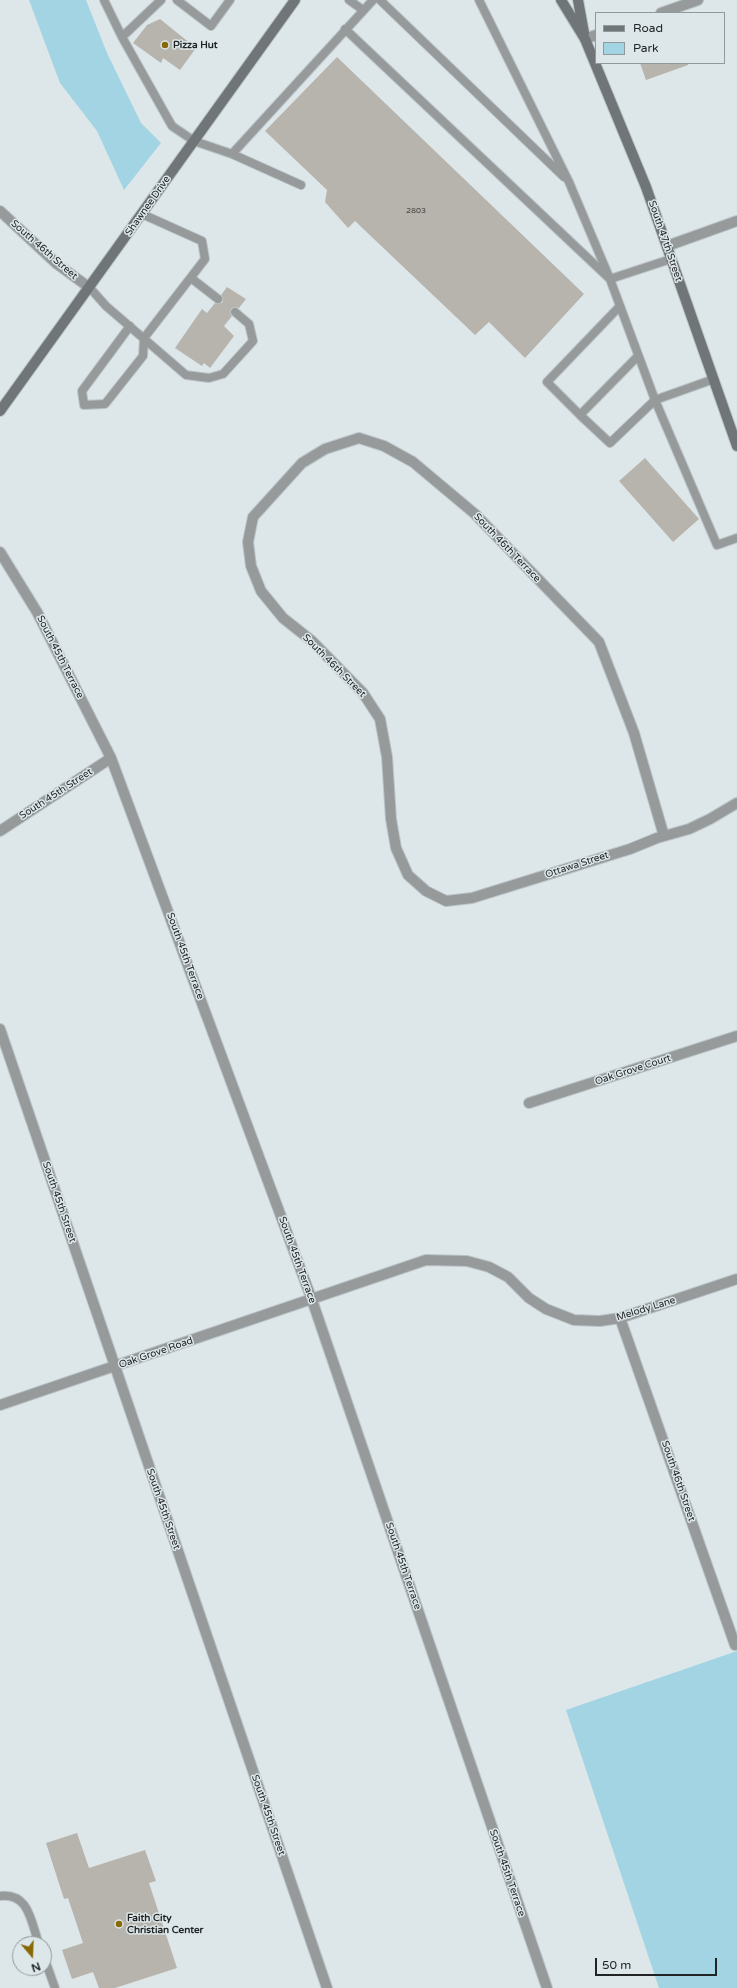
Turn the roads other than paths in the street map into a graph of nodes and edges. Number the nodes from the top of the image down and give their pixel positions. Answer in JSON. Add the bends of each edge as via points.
{"nodes":[{"id":1,"x":104,"y":0,"type":"edge"},
{"id":2,"x":161,"y":0,"type":"edge"},
{"id":3,"x":177,"y":0,"type":"edge"},
{"id":4,"x":230,"y":0,"type":"edge"},
{"id":5,"x":295,"y":0,"type":"edge"},
{"id":6,"x":349,"y":0,"type":"edge"},
{"id":7,"x":373,"y":0,"type":"edge"},
{"id":8,"x":380,"y":0,"type":"edge"},
{"id":9,"x":479,"y":0,"type":"edge"},
{"id":10,"x":561,"y":0,"type":"edge"},
{"id":11,"x":578,"y":0,"type":"edge"},
{"id":12,"x":698,"y":0,"type":"edge"},
{"id":13,"x":363,"y":10,"type":"junction"},
{"id":14,"x":664,"y":12,"type":"edge"},
{"id":15,"x":346,"y":29,"type":"junction"},
{"id":16,"x":595,"y":35,"type":"edge"},
{"id":17,"x":122,"y":37,"type":"junction"},
{"id":18,"x":586,"y":39,"type":"junction"},
{"id":19,"x":595,"y":61,"type":"edge"},
{"id":20,"x":596,"y":64,"type":"edge"},
{"id":21,"x":194,"y":141,"type":"junction"},
{"id":22,"x":232,"y":154,"type":"junction"},
{"id":23,"x":569,"y":182,"type":"junction"},
{"id":24,"x":302,"y":185,"type":"dead end"},
{"id":25,"x":0,"y":211,"type":"edge"},
{"id":26,"x":142,"y":214,"type":"junction"},
{"id":27,"x":737,"y":222,"type":"edge"},
{"id":28,"x":667,"y":246,"type":"junction"},
{"id":29,"x":672,"y":260,"type":"junction"},
{"id":30,"x":191,"y":278,"type":"junction"},
{"id":31,"x":610,"y":279,"type":"junction"},
{"id":32,"x":90,"y":288,"type":"junction"},
{"id":33,"x":218,"y":299,"type":"dead end"},
{"id":34,"x":620,"y":306,"type":"junction"},
{"id":35,"x":235,"y":312,"type":"dead end"},
{"id":36,"x":130,"y":326,"type":"junction"},
{"id":37,"x":144,"y":338,"type":"junction"},
{"id":38,"x":638,"y":356,"type":"junction"},
{"id":39,"x":714,"y":380,"type":"junction"},
{"id":40,"x":655,"y":400,"type":"junction"},
{"id":41,"x":0,"y":411,"type":"edge"},
{"id":42,"x":580,"y":415,"type":"junction"},
{"id":43,"x":737,"y":446,"type":"edge"},
{"id":44,"x":250,"y":530,"type":"joint"},
{"id":45,"x":737,"y":538,"type":"edge"},
{"id":46,"x":0,"y":552,"type":"edge"},
{"id":47,"x":111,"y":758,"type":"junction"},
{"id":48,"x":737,"y":803,"type":"edge"},
{"id":49,"x":0,"y":831,"type":"edge"},
{"id":50,"x":664,"y":836,"type":"junction"},
{"id":51,"x":416,"y":882,"type":"joint"},
{"id":52,"x":0,"y":1029,"type":"edge"},
{"id":53,"x":737,"y":1036,"type":"edge"},
{"id":54,"x":529,"y":1103,"type":"dead end"},
{"id":55,"x":737,"y":1279,"type":"edge"},
{"id":56,"x":312,"y":1300,"type":"junction"},
{"id":57,"x":620,"y":1318,"type":"junction"},
{"id":58,"x":115,"y":1367,"type":"junction"},
{"id":59,"x":0,"y":1405,"type":"edge"},
{"id":60,"x":735,"y":1645,"type":"dead end"},
{"id":61,"x":0,"y":1896,"type":"edge"},
{"id":62,"x":36,"y":1936,"type":"edge"},
{"id":63,"x":51,"y":1976,"type":"edge"},
{"id":64,"x":55,"y":1988,"type":"edge"},
{"id":65,"x":327,"y":1988,"type":"edge"},
{"id":66,"x":547,"y":1988,"type":"edge"}],
"edges":[{"from":1,"to":17,"type":"lane"},
{"from":2,"to":17,"type":"lane"},
{"from":3,"to":4,"type":"lane","via":[[211,26]]},
{"from":5,"to":21,"type":"street","name":"Shawnee Drive"},
{"from":6,"to":13,"type":"lane"},
{"from":7,"to":13,"type":"lane"},
{"from":8,"to":23,"type":"lane"},
{"from":9,"to":23,"type":"lane"},
{"from":10,"to":18,"type":"street","name":"South 47th Street"},
{"from":11,"to":18,"type":"street","name":"South 47th Street"},
{"from":12,"to":14,"type":"street"},
{"from":13,"to":15,"type":"lane"},
{"from":15,"to":22,"type":"lane"},
{"from":15,"to":31,"type":"lane"},
{"from":16,"to":18,"type":"street"},
{"from":17,"to":21,"type":"lane","via":[[172,126]]},
{"from":18,"to":19,"type":"street","name":"South 47th Street"},
{"from":20,"to":28,"type":"street","name":"South 47th Street"},
{"from":21,"to":22,"type":"lane"},
{"from":21,"to":26,"type":"street","name":"Shawnee Drive"},
{"from":22,"to":24,"type":"lane"},
{"from":23,"to":31,"type":"lane"},
{"from":25,"to":32,"type":"street","name":"South 46th Street","via":[[57,264]]},
{"from":26,"to":30,"type":"lane","via":[[202,241],[205,259]]},
{"from":26,"to":32,"type":"street","name":"Shawnee Drive"},
{"from":27,"to":28,"type":"street"},
{"from":28,"to":29,"type":"street","name":"South 47th Street"},
{"from":29,"to":31,"type":"lane"},
{"from":29,"to":39,"type":"street","name":"South 47th Street"},
{"from":30,"to":33,"type":"lane"},
{"from":30,"to":37,"type":"lane"},
{"from":31,"to":34,"type":"lane"},
{"from":32,"to":36,"type":"lane","via":[[106,306]]},
{"from":32,"to":41,"type":"street","name":"Shawnee Drive"},
{"from":34,"to":38,"type":"lane"},
{"from":34,"to":42,"type":"lane","via":[[548,382]]},
{"from":35,"to":37,"type":"lane","via":[[249,324],[253,341],[223,374],[209,378],[186,375]]},
{"from":36,"to":37,"type":"lane"},
{"from":36,"to":37,"type":"lane","via":[[82,391],[84,405],[105,404],[143,356]]},
{"from":38,"to":40,"type":"lane"},
{"from":38,"to":42,"type":"lane"},
{"from":39,"to":40,"type":"lane"},
{"from":39,"to":43,"type":"street","name":"South 47th Street"},
{"from":40,"to":42,"type":"lane","via":[[610,443]]},
{"from":40,"to":45,"type":"lane","via":[[717,545]]},
{"from":44,"to":50,"type":"street","name":"South 46th Terrace","via":[[253,517],[271,495],[302,463],[325,449],[359,438],[384,446],[413,462],[474,514],[599,642],[634,733]]},
{"from":44,"to":51,"type":"street","name":"South 46th Street","via":[[248,542],[251,566],[261,591],[283,618],[312,641],[363,693],[380,720],[387,757],[391,819],[396,848],[408,875]]},
{"from":46,"to":47,"type":"street","name":"South 45th Terrace","via":[[37,612]]},
{"from":47,"to":49,"type":"street","name":"South 45th Street"},
{"from":47,"to":56,"type":"street","name":"South 45th Terrace"},
{"from":48,"to":50,"type":"street","name":"Ottawa Street","via":[[689,829]]},
{"from":50,"to":51,"type":"street","name":"Ottawa Street","via":[[472,898],[446,901],[426,891]]},
{"from":52,"to":58,"type":"street","name":"South 45th Street"},
{"from":53,"to":54,"type":"street","name":"Oak Grove Court"},
{"from":55,"to":57,"type":"street","name":"Melody Lane"},
{"from":56,"to":57,"type":"street","name":"Melody Lane","via":[[426,1260],[460,1260],[489,1267],[502,1274],[529,1298],[556,1314],[574,1320],[600,1321]]},
{"from":56,"to":58,"type":"street","name":"Oak Grove Road"},
{"from":56,"to":66,"type":"street","name":"South 45th Terrace"},
{"from":57,"to":60,"type":"street","name":"South 46th Street"},
{"from":58,"to":59,"type":"street","name":"Oak Grove Road"},
{"from":58,"to":65,"type":"street","name":"South 45th Street"},
{"from":61,"to":62,"type":"lane","via":[[16,1897],[24,1903]]},
{"from":63,"to":64,"type":"lane"}]}
